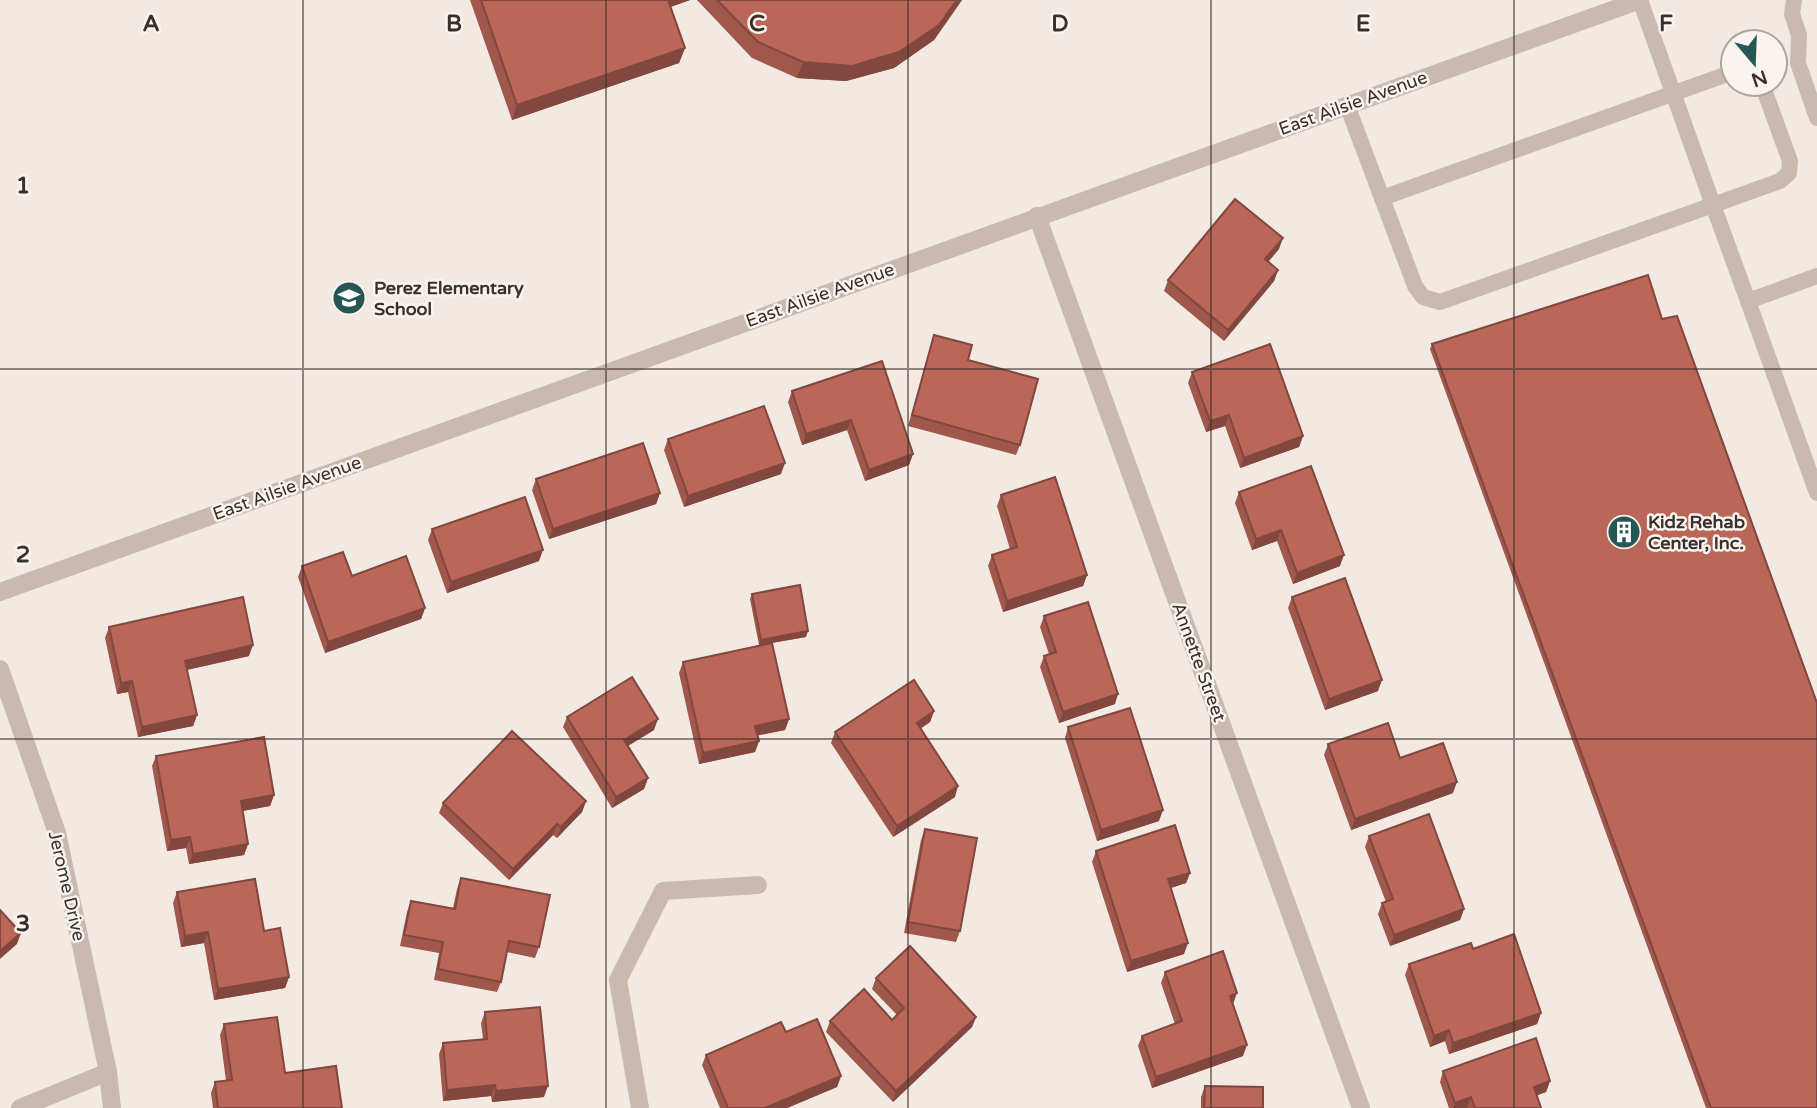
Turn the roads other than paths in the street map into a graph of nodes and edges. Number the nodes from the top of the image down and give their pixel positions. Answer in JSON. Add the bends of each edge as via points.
{"nodes":[{"id":1,"x":1640,"y":0,"type":"edge"},
{"id":2,"x":1794,"y":0,"type":"edge"},
{"id":3,"x":1719,"y":77,"type":"edge"},
{"id":4,"x":1672,"y":94,"type":"junction"},
{"id":5,"x":1767,"y":98,"type":"edge"},
{"id":6,"x":1348,"y":105,"type":"junction"},
{"id":7,"x":1817,"y":118,"type":"edge"},
{"id":8,"x":1382,"y":198,"type":"junction"},
{"id":9,"x":1713,"y":205,"type":"junction"},
{"id":10,"x":1037,"y":216,"type":"junction"},
{"id":11,"x":1817,"y":276,"type":"edge"},
{"id":12,"x":1748,"y":301,"type":"junction"},
{"id":13,"x":1817,"y":493,"type":"edge"},
{"id":14,"x":0,"y":592,"type":"edge"},
{"id":15,"x":0,"y":669,"type":"edge"},
{"id":16,"x":758,"y":885,"type":"dead end"},
{"id":17,"x":108,"y":1072,"type":"junction"},
{"id":18,"x":20,"y":1108,"type":"edge"},
{"id":19,"x":112,"y":1108,"type":"edge"},
{"id":20,"x":640,"y":1108,"type":"edge"},
{"id":21,"x":1362,"y":1108,"type":"edge"}],
"edges":[{"from":1,"to":4,"type":"lane"},
{"from":1,"to":6,"type":"street","name":"East Ailsie Avenue"},
{"from":2,"to":7,"type":"lane","via":[[1791,14],[1799,35],[1798,63]]},
{"from":3,"to":4,"type":"lane"},
{"from":4,"to":8,"type":"lane"},
{"from":4,"to":9,"type":"lane"},
{"from":5,"to":9,"type":"lane","via":[[1790,161],[1789,173],[1780,181]]},
{"from":6,"to":8,"type":"lane"},
{"from":6,"to":10,"type":"street","name":"East Ailsie Avenue"},
{"from":8,"to":9,"type":"lane","via":[[1415,286],[1423,297],[1440,302]]},
{"from":9,"to":12,"type":"lane"},
{"from":10,"to":14,"type":"street","name":"East Ailsie Avenue"},
{"from":10,"to":21,"type":"street","name":"Annette Street"},
{"from":11,"to":12,"type":"lane"},
{"from":12,"to":13,"type":"lane"},
{"from":15,"to":17,"type":"street","name":"Jerome Drive","via":[[57,833]]},
{"from":16,"to":20,"type":"street","via":[[663,891],[618,980]]},
{"from":17,"to":18,"type":"street"},
{"from":17,"to":19,"type":"street","name":"Jerome Drive"}]}
